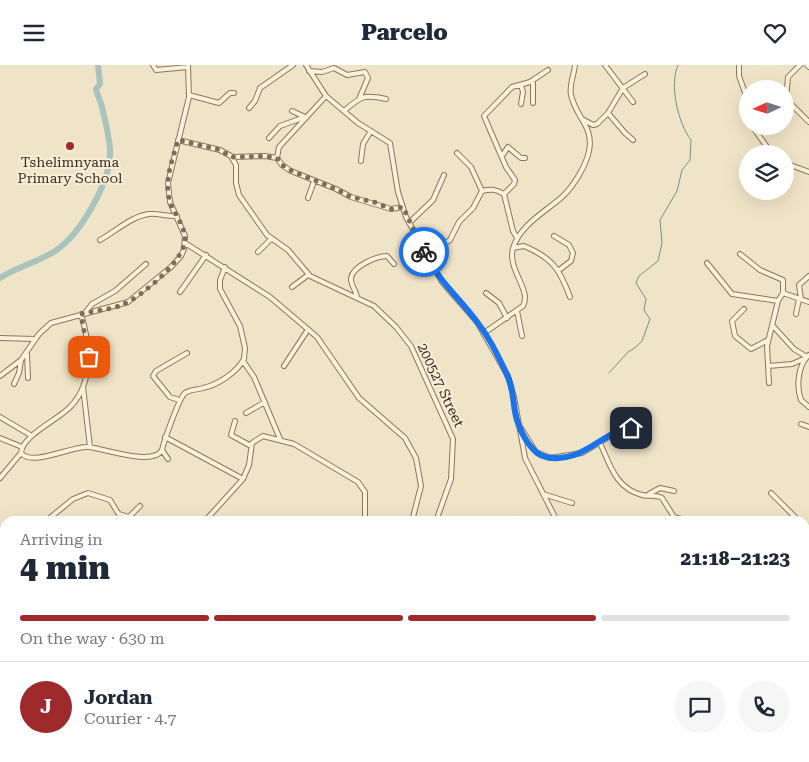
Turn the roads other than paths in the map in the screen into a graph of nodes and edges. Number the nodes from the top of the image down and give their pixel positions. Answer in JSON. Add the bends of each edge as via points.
{"nodes":[{"id":1,"x":153,"y":65,"type":"edge"},
{"id":2,"x":293,"y":65,"type":"edge"},
{"id":3,"x":306,"y":65,"type":"edge"},
{"id":4,"x":575,"y":65,"type":"edge"},
{"id":5,"x":605,"y":65,"type":"edge"},
{"id":6,"x":739,"y":65,"type":"edge"},
{"id":7,"x":800,"y":65,"type":"edge"},
{"id":8,"x":188,"y":66,"type":"edge"},
{"id":9,"x":548,"y":70,"type":"dead end"},
{"id":10,"x":309,"y":71,"type":"junction"},
{"id":11,"x":645,"y":74,"type":"dead end"},
{"id":12,"x":533,"y":80,"type":"junction"},
{"id":13,"x":740,"y":80,"type":"edge"},
{"id":14,"x":521,"y":85,"type":"junction"},
{"id":15,"x":623,"y":88,"type":"junction"},
{"id":16,"x":234,"y":93,"type":"dead end"},
{"id":17,"x":189,"y":95,"type":"junction"},
{"id":18,"x":326,"y":96,"type":"junction"},
{"id":19,"x":359,"y":99,"type":"junction"},
{"id":20,"x":386,"y":99,"type":"dead end"},
{"id":21,"x":633,"y":102,"type":"dead end"},
{"id":22,"x":533,"y":103,"type":"dead end"},
{"id":23,"x":521,"y":104,"type":"dead end"},
{"id":24,"x":249,"y":108,"type":"dead end"},
{"id":25,"x":292,"y":111,"type":"dead end"},
{"id":26,"x":344,"y":111,"type":"junction"},
{"id":27,"x":608,"y":113,"type":"junction"},
{"id":28,"x":306,"y":117,"type":"junction"},
{"id":29,"x":582,"y":119,"type":"junction"},
{"id":30,"x":809,"y":123,"type":"edge"},
{"id":31,"x":371,"y":131,"type":"junction"},
{"id":32,"x":269,"y":137,"type":"dead end"},
{"id":33,"x":178,"y":140,"type":"junction"},
{"id":34,"x":633,"y":140,"type":"dead end"},
{"id":35,"x":457,"y":153,"type":"dead end"},
{"id":36,"x":502,"y":156,"type":"junction"},
{"id":37,"x":232,"y":157,"type":"junction"},
{"id":38,"x":277,"y":158,"type":"junction"},
{"id":39,"x":525,"y":158,"type":"dead end"},
{"id":40,"x":362,"y":161,"type":"dead end"},
{"id":41,"x":794,"y":166,"type":"edge"},
{"id":42,"x":809,"y":172,"type":"edge"},
{"id":43,"x":444,"y":175,"type":"dead end"},
{"id":44,"x":314,"y":181,"type":"junction"},
{"id":45,"x":482,"y":191,"type":"junction"},
{"id":46,"x":504,"y":194,"type":"junction"},
{"id":47,"x":308,"y":198,"type":"dead end"},
{"id":48,"x":403,"y":207,"type":"junction"},
{"id":49,"x":177,"y":216,"type":"junction"},
{"id":50,"x":409,"y":223,"type":"junction"},
{"id":51,"x":554,"y":236,"type":"dead end"},
{"id":52,"x":517,"y":238,"type":"junction"},
{"id":53,"x":100,"y":239,"type":"dead end"},
{"id":54,"x":271,"y":239,"type":"junction"},
{"id":55,"x":185,"y":243,"type":"junction"},
{"id":56,"x":513,"y":249,"type":"junction"},
{"id":57,"x":258,"y":252,"type":"dead end"},
{"id":58,"x":740,"y":254,"type":"dead end"},
{"id":59,"x":206,"y":255,"type":"junction"},
{"id":60,"x":427,"y":256,"type":"junction"},
{"id":61,"x":707,"y":263,"type":"dead end"},
{"id":62,"x":146,"y":264,"type":"dead end"},
{"id":63,"x":394,"y":264,"type":"dead end"},
{"id":64,"x":225,"y":267,"type":"junction"},
{"id":65,"x":559,"y":270,"type":"junction"},
{"id":66,"x":308,"y":275,"type":"junction"},
{"id":67,"x":809,"y":276,"type":"edge"},
{"id":68,"x":292,"y":287,"type":"dead end"},
{"id":69,"x":180,"y":292,"type":"dead end"},
{"id":70,"x":486,"y":293,"type":"dead end"},
{"id":71,"x":783,"y":293,"type":"junction"},
{"id":72,"x":357,"y":297,"type":"junction"},
{"id":73,"x":570,"y":297,"type":"dead end"},
{"id":74,"x":800,"y":299,"type":"junction"},
{"id":75,"x":778,"y":301,"type":"junction"},
{"id":76,"x":809,"y":302,"type":"edge"},
{"id":77,"x":744,"y":309,"type":"dead end"},
{"id":78,"x":517,"y":311,"type":"junction"},
{"id":79,"x":83,"y":313,"type":"junction"},
{"id":80,"x":796,"y":314,"type":"dead end"},
{"id":81,"x":507,"y":318,"type":"junction"},
{"id":82,"x":774,"y":326,"type":"junction"},
{"id":83,"x":307,"y":331,"type":"junction"},
{"id":84,"x":484,"y":333,"type":"junction"},
{"id":85,"x":522,"y":336,"type":"dead end"},
{"id":86,"x":0,"y":338,"type":"edge"},
{"id":87,"x":35,"y":339,"type":"junction"},
{"id":88,"x":768,"y":340,"type":"junction"},
{"id":89,"x":187,"y":353,"type":"dead end"},
{"id":90,"x":27,"y":354,"type":"junction"},
{"id":91,"x":807,"y":357,"type":"edge"},
{"id":92,"x":21,"y":361,"type":"junction"},
{"id":93,"x":243,"y":361,"type":"junction"},
{"id":94,"x":284,"y":366,"type":"dead end"},
{"id":95,"x":768,"y":366,"type":"junction"},
{"id":96,"x":0,"y":376,"type":"edge"},
{"id":97,"x":28,"y":378,"type":"dead end"},
{"id":98,"x":769,"y":383,"type":"dead end"},
{"id":99,"x":14,"y":384,"type":"dead end"},
{"id":100,"x":83,"y":385,"type":"junction"},
{"id":101,"x":179,"y":400,"type":"junction"},
{"id":102,"x":265,"y":402,"type":"junction"},
{"id":103,"x":809,"y":407,"type":"edge"},
{"id":104,"x":246,"y":413,"type":"dead end"},
{"id":105,"x":0,"y":417,"type":"edge"},
{"id":106,"x":235,"y":421,"type":"dead end"},
{"id":107,"x":518,"y":424,"type":"junction"},
{"id":108,"x":800,"y":424,"type":"dead end"},
{"id":109,"x":634,"y":427,"type":"dead end"},
{"id":110,"x":809,"y":427,"type":"edge"},
{"id":111,"x":32,"y":436,"type":"junction"},
{"id":112,"x":165,"y":437,"type":"junction"},
{"id":113,"x":0,"y":438,"type":"edge"},
{"id":114,"x":280,"y":439,"type":"junction"},
{"id":115,"x":600,"y":443,"type":"junction"},
{"id":116,"x":251,"y":446,"type":"junction"},
{"id":117,"x":22,"y":447,"type":"junction"},
{"id":118,"x":90,"y":447,"type":"junction"},
{"id":119,"x":162,"y":450,"type":"junction"},
{"id":120,"x":22,"y":453,"type":"junction"},
{"id":121,"x":168,"y":459,"type":"dead end"},
{"id":122,"x":0,"y":476,"type":"edge"},
{"id":123,"x":243,"y":479,"type":"junction"},
{"id":124,"x":674,"y":491,"type":"dead end"},
{"id":125,"x":771,"y":493,"type":"dead end"},
{"id":126,"x":543,"y":494,"type":"junction"},
{"id":127,"x":647,"y":496,"type":"junction"},
{"id":128,"x":572,"y":503,"type":"dead end"},
{"id":129,"x":140,"y":506,"type":"dead end"},
{"id":130,"x":119,"y":514,"type":"joint"},
{"id":131,"x":52,"y":516,"type":"edge"},
{"id":132,"x":126,"y":516,"type":"edge"},
{"id":133,"x":130,"y":516,"type":"edge"},
{"id":134,"x":210,"y":516,"type":"edge"},
{"id":135,"x":365,"y":516,"type":"edge"},
{"id":136,"x":414,"y":516,"type":"edge"},
{"id":137,"x":438,"y":516,"type":"edge"},
{"id":138,"x":554,"y":516,"type":"edge"},
{"id":139,"x":673,"y":516,"type":"edge"},
{"id":140,"x":794,"y":516,"type":"edge"}],
"edges":[{"from":1,"to":8,"type":"street","via":[[156,70]]},
{"from":2,"to":24,"type":"street","via":[[260,87]]},
{"from":3,"to":10,"type":"street"},
{"from":4,"to":29,"type":"street","via":[[571,94]]},
{"from":5,"to":15,"type":"street"},
{"from":6,"to":13,"type":"street"},
{"from":7,"to":30,"type":"street","via":[[788,77],[786,99]]},
{"from":8,"to":17,"type":"street"},
{"from":9,"to":12,"type":"street"},
{"from":10,"to":18,"type":"street"},
{"from":10,"to":19,"type":"street","via":[[336,69],[347,75],[365,72],[368,78]]},
{"from":11,"to":15,"type":"street"},
{"from":12,"to":14,"type":"street"},
{"from":12,"to":22,"type":"street"},
{"from":14,"to":23,"type":"street","via":[[524,92]]},
{"from":14,"to":36,"type":"street","via":[[512,87],[484,116]]},
{"from":15,"to":21,"type":"street"},
{"from":15,"to":27,"type":"street"},
{"from":16,"to":17,"type":"street","via":[[219,103]]},
{"from":17,"to":33,"type":"street"},
{"from":18,"to":26,"type":"street"},
{"from":18,"to":28,"type":"street"},
{"from":19,"to":20,"type":"street","via":[[370,95]]},
{"from":19,"to":26,"type":"street"},
{"from":25,"to":28,"type":"street"},
{"from":26,"to":31,"type":"street"},
{"from":27,"to":29,"type":"street","via":[[595,125]]},
{"from":27,"to":34,"type":"street"},
{"from":28,"to":32,"type":"street","via":[[280,126]]},
{"from":28,"to":38,"type":"street","via":[[279,147]]},
{"from":29,"to":52,"type":"street","via":[[589,131],[586,161],[568,191]]},
{"from":31,"to":40,"type":"street","via":[[363,142]]},
{"from":31,"to":48,"type":"street","via":[[387,139],[392,148],[395,178]]},
{"from":33,"to":37,"type":"street","via":[[220,150]]},
{"from":33,"to":49,"type":"street","via":[[168,183],[168,195]]},
{"from":35,"to":45,"type":"street","via":[[471,167]]},
{"from":36,"to":39,"type":"street","via":[[508,147]]},
{"from":36,"to":46,"type":"street","via":[[515,181]]},
{"from":37,"to":38,"type":"street"},
{"from":37,"to":54,"type":"street","name":"200527 Street","via":[[239,195]]},
{"from":38,"to":44,"type":"street","via":[[286,168]]},
{"from":41,"to":42,"type":"street"},
{"from":43,"to":50,"type":"street","via":[[433,200]]},
{"from":44,"to":47,"type":"street"},
{"from":44,"to":48,"type":"street","via":[[391,209]]},
{"from":45,"to":46,"type":"street","via":[[494,189]]},
{"from":45,"to":60,"type":"street","via":[[450,240]]},
{"from":46,"to":52,"type":"street"},
{"from":48,"to":50,"type":"street"},
{"from":49,"to":53,"type":"street","via":[[144,215]]},
{"from":49,"to":55,"type":"street"},
{"from":50,"to":60,"type":"street"},
{"from":51,"to":65,"type":"street","via":[[569,245],[573,253],[572,261]]},
{"from":52,"to":56,"type":"street"},
{"from":54,"to":57,"type":"street"},
{"from":54,"to":66,"type":"street","name":"200527 Street","via":[[288,250]]},
{"from":55,"to":59,"type":"street"},
{"from":55,"to":79,"type":"street","via":[[183,253],[175,263],[128,302]]},
{"from":56,"to":65,"type":"street","via":[[526,247],[548,259]]},
{"from":56,"to":78,"type":"street","via":[[513,267],[526,296],[523,306]]},
{"from":58,"to":71,"type":"street","via":[[760,270],[782,279]]},
{"from":59,"to":64,"type":"street"},
{"from":59,"to":69,"type":"street"},
{"from":60,"to":84,"type":"street","via":[[442,282]]},
{"from":61,"to":75,"type":"street","via":[[732,294]]},
{"from":62,"to":79,"type":"street","via":[[116,291]]},
{"from":63,"to":72,"type":"street","via":[[387,256],[378,257],[353,273],[351,280]]},
{"from":64,"to":83,"type":"street","via":[[270,297]]},
{"from":64,"to":93,"type":"street","via":[[220,289],[240,326],[245,350]]},
{"from":65,"to":73,"type":"street"},
{"from":66,"to":68,"type":"street"},
{"from":66,"to":72,"type":"street","name":"200527 Street"},
{"from":67,"to":74,"type":"street","via":[[799,285]]},
{"from":70,"to":81,"type":"street","via":[[499,303]]},
{"from":71,"to":74,"type":"street"},
{"from":71,"to":75,"type":"street"},
{"from":72,"to":137,"type":"street","name":"200527 Street","via":[[384,315],[411,346],[452,437],[451,479]]},
{"from":74,"to":76,"type":"street"},
{"from":74,"to":80,"type":"street"},
{"from":75,"to":82,"type":"street"},
{"from":77,"to":88,"type":"street","via":[[732,321],[735,336],[750,349]]},
{"from":78,"to":81,"type":"street"},
{"from":78,"to":85,"type":"street"},
{"from":79,"to":87,"type":"street","via":[[51,323]]},
{"from":79,"to":100,"type":"street","via":[[89,355]]},
{"from":81,"to":84,"type":"street"},
{"from":82,"to":88,"type":"street"},
{"from":82,"to":91,"type":"street","via":[[794,349]]},
{"from":83,"to":94,"type":"street"},
{"from":83,"to":136,"type":"street","via":[[323,343],[359,398],[405,438],[414,452],[421,493]]},
{"from":84,"to":107,"type":"street","via":[[512,385]]},
{"from":86,"to":87,"type":"street"},
{"from":87,"to":90,"type":"street"},
{"from":88,"to":95,"type":"street"},
{"from":89,"to":101,"type":"street","via":[[153,376],[170,397]]},
{"from":90,"to":92,"type":"street"},
{"from":90,"to":97,"type":"street"},
{"from":91,"to":95,"type":"street","via":[[792,364]]},
{"from":91,"to":103,"type":"street","via":[[800,370],[799,393]]},
{"from":92,"to":96,"type":"street"},
{"from":92,"to":99,"type":"street"},
{"from":93,"to":101,"type":"street","via":[[221,381],[187,391]]},
{"from":93,"to":102,"type":"street"},
{"from":95,"to":98,"type":"street"},
{"from":100,"to":111,"type":"street","via":[[70,408]]},
{"from":100,"to":118,"type":"street"},
{"from":101,"to":112,"type":"street"},
{"from":102,"to":104,"type":"street"},
{"from":102,"to":114,"type":"street"},
{"from":105,"to":111,"type":"street"},
{"from":106,"to":116,"type":"street","via":[[232,438]]},
{"from":107,"to":115,"type":"street","via":[[534,450],[547,458],[576,455]]},
{"from":107,"to":126,"type":"street","via":[[525,457]]},
{"from":108,"to":110,"type":"street"},
{"from":109,"to":115,"type":"street","via":[[619,431]]},
{"from":111,"to":117,"type":"street"},
{"from":112,"to":119,"type":"street"},
{"from":112,"to":123,"type":"street"},
{"from":113,"to":117,"type":"street"},
{"from":114,"to":116,"type":"street","via":[[261,437]]},
{"from":114,"to":135,"type":"street","via":[[299,446],[361,485],[365,492]]},
{"from":115,"to":127,"type":"street","via":[[613,473],[633,491]]},
{"from":116,"to":123,"type":"street","via":[[249,465]]},
{"from":117,"to":120,"type":"street"},
{"from":118,"to":119,"type":"street","via":[[133,457],[156,456]]},
{"from":118,"to":120,"type":"street","via":[[73,448],[39,458],[26,457]]},
{"from":119,"to":121,"type":"street"},
{"from":120,"to":122,"type":"street"},
{"from":123,"to":134,"type":"street"},
{"from":124,"to":127,"type":"street","via":[[660,489]]},
{"from":125,"to":140,"type":"street"},
{"from":126,"to":128,"type":"street"},
{"from":126,"to":138,"type":"street"},
{"from":127,"to":139,"type":"street","via":[[662,498]]},
{"from":129,"to":133,"type":"street"},
{"from":130,"to":131,"type":"street","via":[[110,501],[88,493],[73,499]]},
{"from":130,"to":132,"type":"street"}]}
